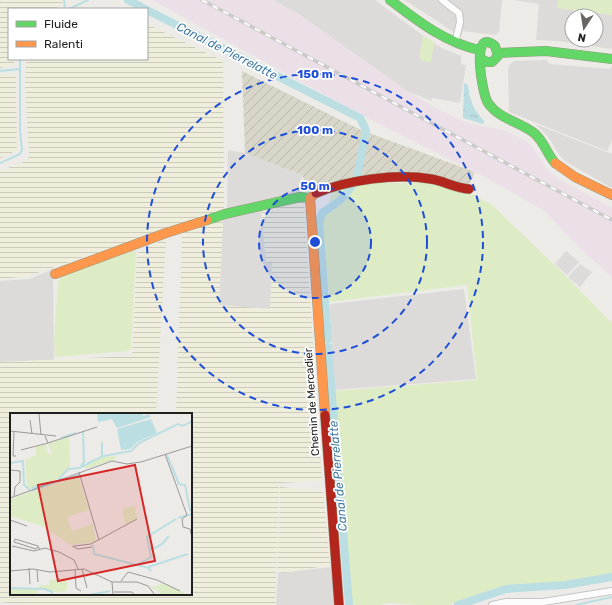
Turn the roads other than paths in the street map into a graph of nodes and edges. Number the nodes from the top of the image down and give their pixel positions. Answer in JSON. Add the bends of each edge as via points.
{"nodes":[{"id":1,"x":390,"y":0,"type":"edge"},
{"id":2,"x":442,"y":0,"type":"edge"},
{"id":3,"x":455,"y":43,"type":"junction"},
{"id":4,"x":498,"y":53,"type":"junction"},
{"id":5,"x":480,"y":54,"type":"junction"},
{"id":6,"x":612,"y":59,"type":"edge"},
{"id":7,"x":492,"y":62,"type":"junction"},
{"id":8,"x":481,"y":76,"type":"junction"},
{"id":9,"x":470,"y":190,"type":"dead end"},
{"id":10,"x":612,"y":195,"type":"edge"},
{"id":11,"x":310,"y":198,"type":"junction"},
{"id":12,"x":56,"y":274,"type":"dead end"},
{"id":13,"x":612,"y":591,"type":"edge"},
{"id":14,"x":339,"y":605,"type":"edge"},
{"id":15,"x":492,"y":605,"type":"edge"}],
"edges":[{"from":1,"to":3,"type":"street","via":[[436,33]]},
{"from":2,"to":3,"type":"street","via":[[459,13],[460,22]]},
{"from":3,"to":5,"type":"street"},
{"from":4,"to":5,"type":"street","via":[[495,45],[489,43],[483,45]]},
{"from":4,"to":6,"type":"street","via":[[546,51]]},
{"from":4,"to":7,"type":"street"},
{"from":5,"to":7,"type":"street","via":[[487,62]]},
{"from":5,"to":8,"type":"street"},
{"from":7,"to":8,"type":"street"},
{"from":8,"to":10,"type":"street","via":[[482,88],[491,107],[535,133],[556,164]]},
{"from":9,"to":11,"type":"street","via":[[431,179],[394,177],[328,189]]},
{"from":11,"to":12,"type":"street","via":[[300,196],[225,214]]},
{"from":11,"to":14,"type":"street","name":"Chemin de Mercadier"},
{"from":13,"to":15,"type":"street","via":[[543,602],[506,602]]}]}
